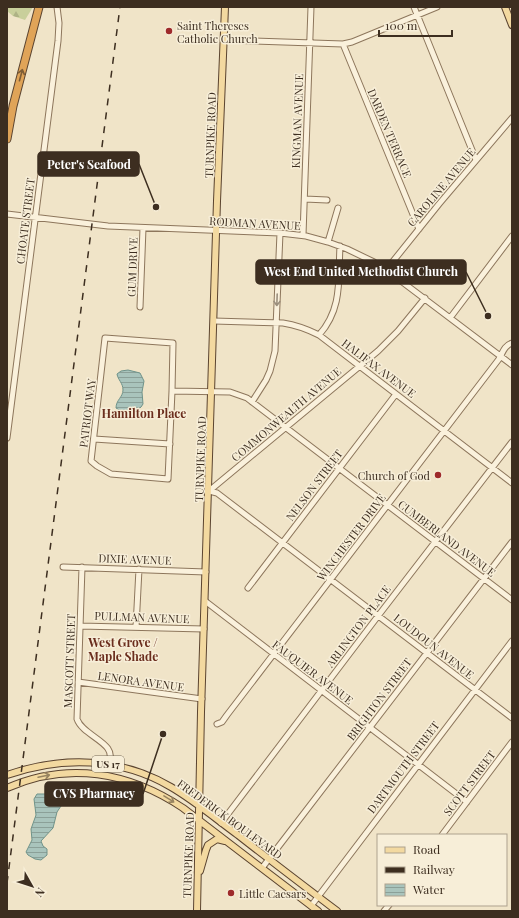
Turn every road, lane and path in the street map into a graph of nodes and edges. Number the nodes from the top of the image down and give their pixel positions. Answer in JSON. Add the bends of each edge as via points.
{"nodes":[{"id":1,"x":39,"y":7,"type":"edge"},
{"id":2,"x":57,"y":7,"type":"edge"},
{"id":3,"x":225,"y":7,"type":"edge"},
{"id":4,"x":312,"y":7,"type":"edge"},
{"id":5,"x":414,"y":7,"type":"edge"},
{"id":6,"x":437,"y":7,"type":"edge"},
{"id":7,"x":505,"y":7,"type":"edge"},
{"id":8,"x":417,"y":15,"type":"junction"},
{"id":9,"x":512,"y":25,"type":"edge"},
{"id":10,"x":224,"y":40,"type":"junction"},
{"id":11,"x":310,"y":43,"type":"junction"},
{"id":12,"x":343,"y":44,"type":"junction"},
{"id":13,"x":512,"y":118,"type":"edge"},
{"id":14,"x":7,"y":139,"type":"edge"},
{"id":15,"x":476,"y":160,"type":"junction"},
{"id":16,"x":305,"y":199,"type":"junction"},
{"id":17,"x":327,"y":200,"type":"dead end"},
{"id":18,"x":338,"y":208,"type":"dead end"},
{"id":19,"x":7,"y":214,"type":"edge"},
{"id":20,"x":35,"y":217,"type":"junction"},
{"id":21,"x":143,"y":228,"type":"junction"},
{"id":22,"x":419,"y":229,"type":"junction"},
{"id":23,"x":217,"y":230,"type":"junction"},
{"id":24,"x":280,"y":233,"type":"junction"},
{"id":25,"x":303,"y":235,"type":"junction"},
{"id":26,"x":512,"y":236,"type":"edge"},
{"id":27,"x":328,"y":242,"type":"junction"},
{"id":28,"x":340,"y":246,"type":"junction"},
{"id":29,"x":386,"y":270,"type":"junction"},
{"id":30,"x":425,"y":298,"type":"junction"},
{"id":31,"x":140,"y":307,"type":"dead end"},
{"id":32,"x":450,"y":318,"type":"junction"},
{"id":33,"x":214,"y":321,"type":"junction"},
{"id":34,"x":276,"y":323,"type":"junction"},
{"id":35,"x":319,"y":335,"type":"junction"},
{"id":36,"x":512,"y":343,"type":"edge"},
{"id":37,"x":500,"y":356,"type":"junction"},
{"id":38,"x":512,"y":365,"type":"edge"},
{"id":39,"x":359,"y":366,"type":"junction"},
{"id":40,"x":172,"y":391,"type":"junction"},
{"id":41,"x":212,"y":392,"type":"junction"},
{"id":42,"x":396,"y":394,"type":"junction"},
{"id":43,"x":252,"y":402,"type":"junction"},
{"id":44,"x":286,"y":428,"type":"junction"},
{"id":45,"x":444,"y":431,"type":"junction"},
{"id":46,"x":7,"y":438,"type":"edge"},
{"id":47,"x":94,"y":439,"type":"junction"},
{"id":48,"x":512,"y":442,"type":"edge"},
{"id":49,"x":170,"y":444,"type":"junction"},
{"id":50,"x":339,"y":468,"type":"junction"},
{"id":51,"x":492,"y":468,"type":"junction"},
{"id":52,"x":512,"y":482,"type":"edge"},
{"id":53,"x":208,"y":491,"type":"junction"},
{"id":54,"x":388,"y":505,"type":"junction"},
{"id":55,"x":435,"y":542,"type":"junction"},
{"id":56,"x":512,"y":542,"type":"edge"},
{"id":57,"x":282,"y":543,"type":"junction"},
{"id":58,"x":63,"y":567,"type":"dead end"},
{"id":59,"x":82,"y":567,"type":"junction"},
{"id":60,"x":139,"y":569,"type":"junction"},
{"id":61,"x":206,"y":572,"type":"junction"},
{"id":62,"x":484,"y":579,"type":"junction"},
{"id":63,"x":331,"y":580,"type":"junction"},
{"id":64,"x":248,"y":588,"type":"dead end"},
{"id":65,"x":512,"y":600,"type":"edge"},
{"id":66,"x":205,"y":601,"type":"junction"},
{"id":67,"x":378,"y":616,"type":"junction"},
{"id":68,"x":80,"y":626,"type":"junction"},
{"id":69,"x":136,"y":627,"type":"junction"},
{"id":70,"x":204,"y":629,"type":"junction"},
{"id":71,"x":512,"y":641,"type":"edge"},
{"id":72,"x":427,"y":653,"type":"junction"},
{"id":73,"x":274,"y":654,"type":"junction"},
{"id":74,"x":78,"y":682,"type":"junction"},
{"id":75,"x":475,"y":690,"type":"junction"},
{"id":76,"x":322,"y":691,"type":"junction"},
{"id":77,"x":202,"y":699,"type":"junction"},
{"id":78,"x":512,"y":718,"type":"edge"},
{"id":79,"x":217,"y":724,"type":"dead end"},
{"id":80,"x":370,"y":727,"type":"junction"},
{"id":81,"x":512,"y":742,"type":"edge"},
{"id":82,"x":108,"y":764,"type":"junction"},
{"id":83,"x":418,"y":764,"type":"junction"},
{"id":84,"x":7,"y":775,"type":"edge"},
{"id":85,"x":7,"y":788,"type":"edge"},
{"id":86,"x":467,"y":802,"type":"junction"},
{"id":87,"x":200,"y":806,"type":"junction"},
{"id":88,"x":199,"y":820,"type":"junction"},
{"id":89,"x":221,"y":823,"type":"junction"},
{"id":90,"x":443,"y":834,"type":"edge"},
{"id":91,"x":227,"y":841,"type":"junction"},
{"id":92,"x":269,"y":859,"type":"junction"},
{"id":93,"x":262,"y":868,"type":"junction"},
{"id":94,"x":198,"y":883,"type":"junction"},
{"id":95,"x":318,"y":896,"type":"junction"},
{"id":96,"x":311,"y":906,"type":"junction"},
{"id":97,"x":197,"y":911,"type":"edge"},
{"id":98,"x":318,"y":911,"type":"edge"},
{"id":99,"x":337,"y":911,"type":"edge"}],
"edges":[{"from":14,"to":1,"type":"highway","one_way":true},
{"from":2,"to":20,"type":"street","name":"CHOATE STREET","via":[[58,41]]},
{"from":3,"to":10,"type":"main road","name":"TURNPIKE ROAD"},
{"from":4,"to":11,"type":"street","name":"KINGMAN AVENUE"},
{"from":5,"to":8,"type":"street"},
{"from":6,"to":8,"type":"street"},
{"from":7,"to":9,"type":"main road"},
{"from":8,"to":12,"type":"street"},
{"from":8,"to":15,"type":"street"},
{"from":10,"to":11,"type":"street"},
{"from":10,"to":23,"type":"main road","name":"TURNPIKE ROAD"},
{"from":11,"to":12,"type":"street"},
{"from":11,"to":16,"type":"street","name":"KINGMAN AVENUE"},
{"from":12,"to":22,"type":"street","name":"DARDEN TERRACE"},
{"from":13,"to":15,"type":"street","name":"CAROLINE AVENUE"},
{"from":15,"to":22,"type":"street","name":"CAROLINE AVENUE"},
{"from":16,"to":17,"type":"street"},
{"from":16,"to":25,"type":"street","name":"KINGMAN AVENUE"},
{"from":18,"to":27,"type":"street"},
{"from":19,"to":20,"type":"street","name":"RODMAN AVENUE"},
{"from":20,"to":21,"type":"street","name":"RODMAN AVENUE"},
{"from":20,"to":46,"type":"street","name":"CHOATE STREET"},
{"from":21,"to":23,"type":"street","name":"RODMAN AVENUE"},
{"from":21,"to":31,"type":"street","name":"GUM DRIVE"},
{"from":22,"to":29,"type":"street","name":"CAROLINE AVENUE"},
{"from":23,"to":24,"type":"street","name":"RODMAN AVENUE"},
{"from":23,"to":33,"type":"main road","name":"TURNPIKE ROAD"},
{"from":24,"to":25,"type":"street","name":"RODMAN AVENUE"},
{"from":24,"to":34,"type":"street","one_way":true},
{"from":25,"to":27,"type":"street","name":"RODMAN AVENUE"},
{"from":26,"to":32,"type":"street"},
{"from":27,"to":28,"type":"street","name":"RODMAN AVENUE"},
{"from":28,"to":29,"type":"street","name":"RODMAN AVENUE","via":[[360,254]]},
{"from":28,"to":35,"type":"street","via":[[336,306]]},
{"from":29,"to":30,"type":"street","name":"RODMAN AVENUE"},
{"from":30,"to":32,"type":"street","name":"RODMAN AVENUE"},
{"from":30,"to":39,"type":"street","name":"COMMONWEALTH AVENUE","via":[[398,331]]},
{"from":32,"to":37,"type":"street","name":"RODMAN AVENUE"},
{"from":33,"to":34,"type":"street","name":"HALIFAX AVENUE"},
{"from":33,"to":41,"type":"main road","name":"TURNPIKE ROAD"},
{"from":34,"to":35,"type":"street","name":"HALIFAX AVENUE","via":[[292,324]]},
{"from":34,"to":43,"type":"street","via":[[272,366]]},
{"from":35,"to":39,"type":"street","name":"HALIFAX AVENUE"},
{"from":36,"to":37,"type":"street","name":"WINCHESTER DRIVE","via":[[503,349]]},
{"from":37,"to":38,"type":"street","name":"RODMAN AVENUE"},
{"from":37,"to":45,"type":"street","name":"WINCHESTER DRIVE"},
{"from":39,"to":42,"type":"street","name":"HALIFAX AVENUE"},
{"from":39,"to":44,"type":"street","name":"COMMONWEALTH AVENUE"},
{"from":40,"to":41,"type":"street"},
{"from":40,"to":47,"type":"street","name":"PATRIOT WAY","via":[[173,343],[105,338]]},
{"from":40,"to":49,"type":"street","name":"PATRIOT WAY"},
{"from":41,"to":43,"type":"street","name":"CUMBERLAND AVENUE","via":[[236,394]]},
{"from":41,"to":53,"type":"main road","name":"TURNPIKE ROAD"},
{"from":42,"to":45,"type":"street","name":"HALIFAX AVENUE"},
{"from":42,"to":50,"type":"street","name":"NELSON STREET"},
{"from":43,"to":44,"type":"street","name":"CUMBERLAND AVENUE"},
{"from":44,"to":50,"type":"street","name":"CUMBERLAND AVENUE"},
{"from":44,"to":53,"type":"street","name":"COMMONWEALTH AVENUE"},
{"from":45,"to":51,"type":"street","name":"HALIFAX AVENUE"},
{"from":45,"to":54,"type":"street","name":"WINCHESTER DRIVE"},
{"from":47,"to":49,"type":"street"},
{"from":47,"to":49,"type":"street","name":"PATRIOT WAY","via":[[91,461],[111,474],[168,479]]},
{"from":48,"to":51,"type":"street","name":"ARLINGTON PLACE"},
{"from":50,"to":54,"type":"street","name":"CUMBERLAND AVENUE"},
{"from":50,"to":57,"type":"street","name":"NELSON STREET"},
{"from":51,"to":52,"type":"street","name":"HALIFAX AVENUE"},
{"from":51,"to":55,"type":"street","name":"ARLINGTON PLACE"},
{"from":53,"to":57,"type":"street","name":"LOUDOUN AVENUE","via":[[217,493]]},
{"from":53,"to":61,"type":"main road","name":"TURNPIKE ROAD"},
{"from":54,"to":55,"type":"street","name":"CUMBERLAND AVENUE"},
{"from":54,"to":63,"type":"street","name":"WINCHESTER DRIVE"},
{"from":55,"to":62,"type":"street","name":"CUMBERLAND AVENUE"},
{"from":55,"to":67,"type":"street","name":"ARLINGTON PLACE"},
{"from":56,"to":62,"type":"street","name":"BRIGHTON STREET"},
{"from":57,"to":63,"type":"street","name":"LOUDOUN AVENUE"},
{"from":57,"to":64,"type":"street","name":"NELSON STREET"},
{"from":58,"to":59,"type":"street","name":"DIXIE AVENUE"},
{"from":59,"to":60,"type":"street","name":"DIXIE AVENUE"},
{"from":59,"to":68,"type":"street","name":"MASCOTT STREET"},
{"from":60,"to":61,"type":"street","name":"DIXIE AVENUE"},
{"from":60,"to":69,"type":"street"},
{"from":61,"to":66,"type":"main road","name":"TURNPIKE ROAD"},
{"from":62,"to":65,"type":"street","name":"CUMBERLAND AVENUE"},
{"from":62,"to":72,"type":"street","name":"BRIGHTON STREET"},
{"from":63,"to":67,"type":"street","name":"LOUDOUN AVENUE"},
{"from":63,"to":73,"type":"street","name":"WINCHESTER DRIVE"},
{"from":66,"to":70,"type":"main road","name":"TURNPIKE ROAD"},
{"from":66,"to":73,"type":"street","name":"FAUQUIER AVENUE"},
{"from":67,"to":72,"type":"street","name":"LOUDOUN AVENUE"},
{"from":67,"to":76,"type":"street","name":"ARLINGTON PLACE"},
{"from":68,"to":69,"type":"street","name":"PULLMAN AVENUE"},
{"from":68,"to":74,"type":"street","name":"MASCOTT STREET"},
{"from":69,"to":70,"type":"street","name":"PULLMAN AVENUE"},
{"from":70,"to":77,"type":"main road","name":"TURNPIKE ROAD"},
{"from":71,"to":75,"type":"street","name":"DARTMOUTH STREET"},
{"from":72,"to":75,"type":"street","name":"LOUDOUN AVENUE"},
{"from":72,"to":80,"type":"street","name":"BRIGHTON STREET"},
{"from":73,"to":76,"type":"street","name":"FAUQUIER AVENUE"},
{"from":73,"to":79,"type":"street","name":"WINCHESTER DRIVE","via":[[222,722]]},
{"from":74,"to":77,"type":"street","name":"LENORA AVENUE"},
{"from":74,"to":82,"type":"street","name":"MASCOTT STREET","via":[[78,723],[109,748],[111,756]]},
{"from":75,"to":78,"type":"street","name":"LOUDOUN AVENUE"},
{"from":75,"to":83,"type":"street","name":"DARTMOUTH STREET"},
{"from":76,"to":80,"type":"street","name":"FAUQUIER AVENUE"},
{"from":76,"to":89,"type":"street","name":"ARLINGTON PLACE"},
{"from":77,"to":87,"type":"main road","name":"TURNPIKE ROAD"},
{"from":80,"to":83,"type":"street","name":"FAUQUIER AVENUE"},
{"from":80,"to":92,"type":"street","name":"BRIGHTON STREET"},
{"from":81,"to":86,"type":"street","name":"SCOTT STREET"},
{"from":82,"to":84,"type":"main road","name":"FREDERICK BOULEVARD","number":"US 17","via":[[61,762]]},
{"from":82,"to":87,"type":"main road","name":"FREDERICK BOULEVARD","number":"US 17","via":[[154,778]]},
{"from":83,"to":86,"type":"street","name":"FAUQUIER AVENUE"},
{"from":83,"to":95,"type":"street","name":"DARTMOUTH STREET"},
{"from":85,"to":88,"type":"main road","name":"FREDERICK BOULEVARD","number":"US 17","one_way":true,"via":[[36,778],[59,774],[107,776],[133,782],[155,791]]},
{"from":86,"to":90,"type":"street","name":"SCOTT STREET"},
{"from":87,"to":88,"type":"main road","name":"TURNPIKE ROAD"},
{"from":87,"to":89,"type":"main road","name":"FREDERICK BOULEVARD","number":"US 17"},
{"from":88,"to":91,"type":"main road","name":"FREDERICK BOULEVARD","number":"US 17"},
{"from":88,"to":94,"type":"main road","name":"TURNPIKE ROAD"},
{"from":89,"to":92,"type":"main road","name":"FREDERICK BOULEVARD","number":"US 17"},
{"from":91,"to":93,"type":"main road","name":"FREDERICK BOULEVARD","number":"US 17"},
{"from":91,"to":94,"type":"main road","via":[[217,839],[208,845]]},
{"from":92,"to":93,"type":"street","name":"BRIGHTON STREET"},
{"from":92,"to":95,"type":"main road","name":"FREDERICK BOULEVARD","number":"US 17"},
{"from":93,"to":96,"type":"main road","name":"FREDERICK BOULEVARD","number":"US 17"},
{"from":94,"to":97,"type":"main road","name":"TURNPIKE ROAD"},
{"from":95,"to":96,"type":"street","name":"DARTMOUTH STREET"},
{"from":95,"to":99,"type":"main road","name":"FREDERICK BOULEVARD","number":"US 17"},
{"from":96,"to":98,"type":"main road","name":"FREDERICK BOULEVARD","number":"US 17"}]}
